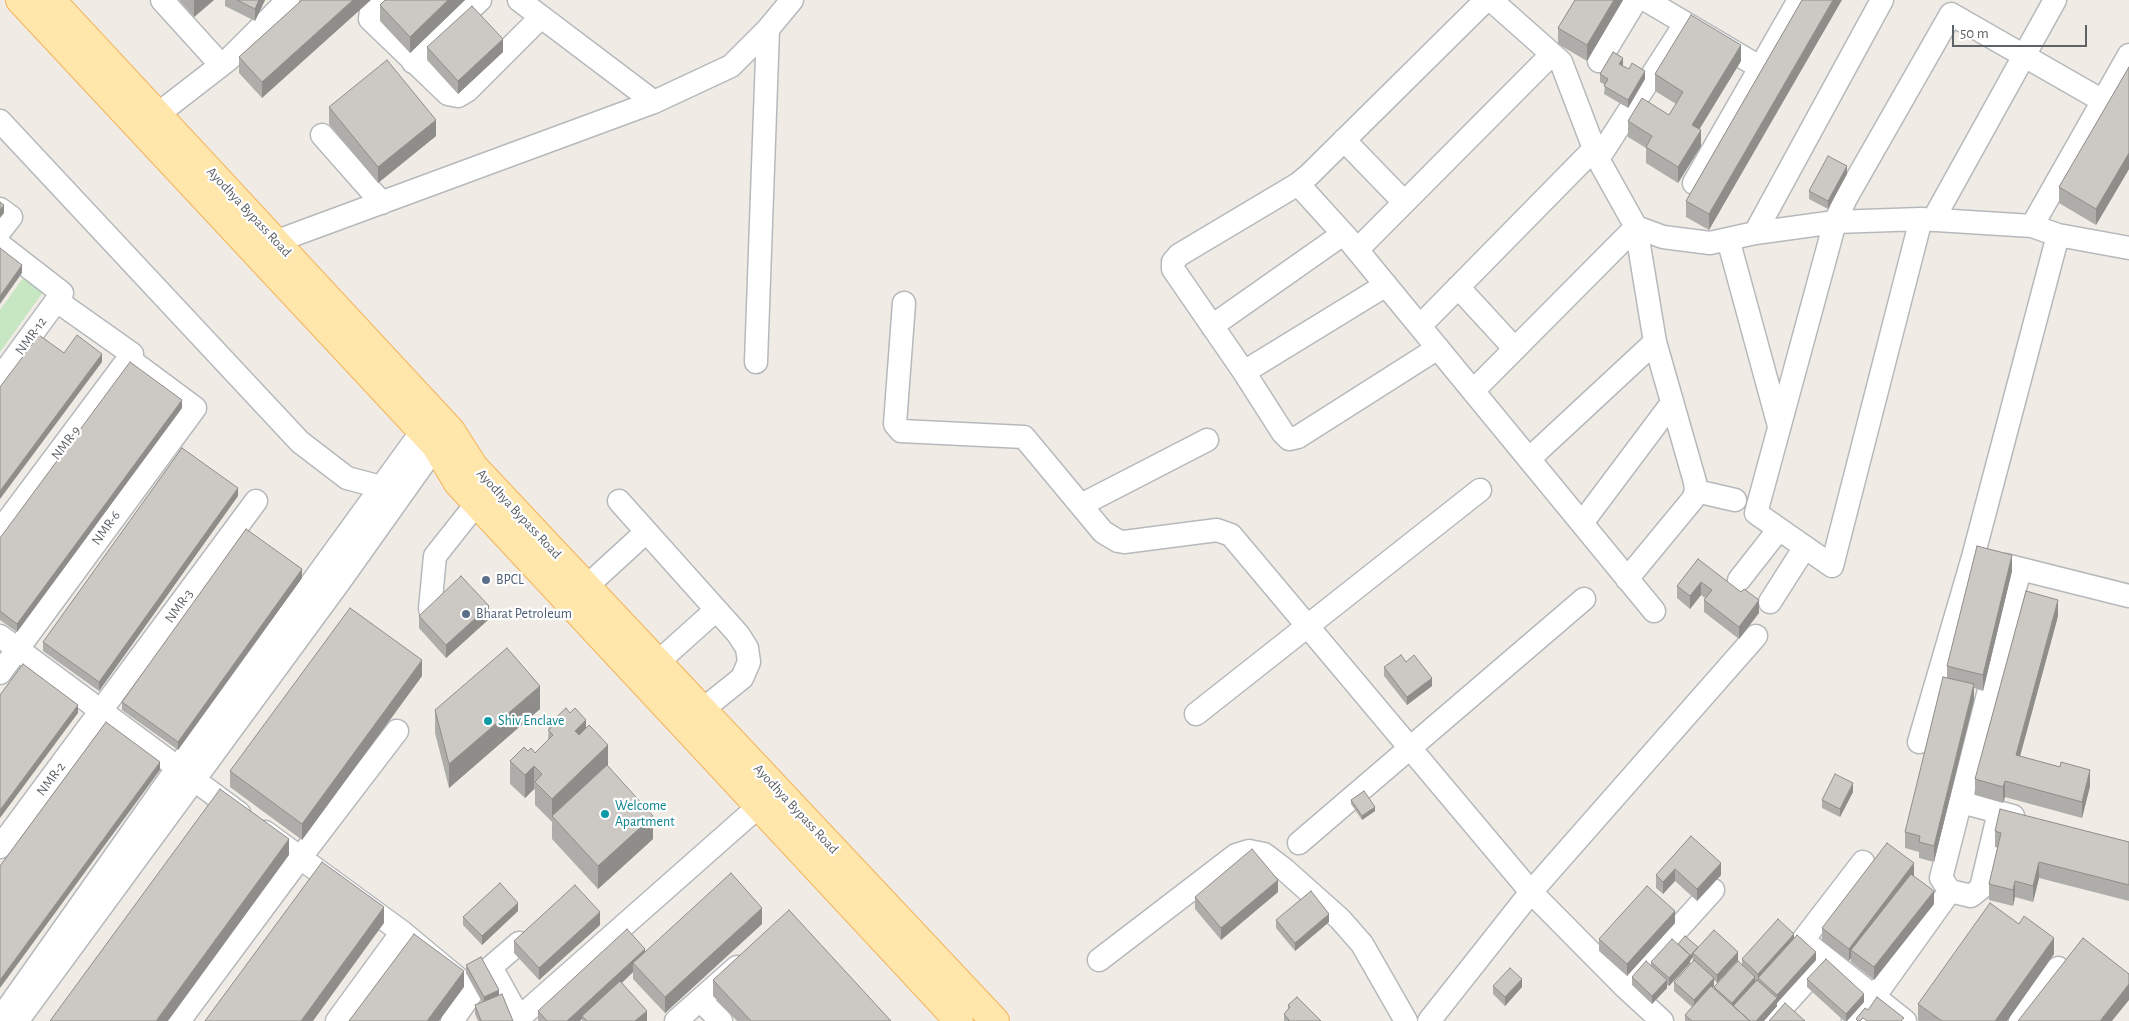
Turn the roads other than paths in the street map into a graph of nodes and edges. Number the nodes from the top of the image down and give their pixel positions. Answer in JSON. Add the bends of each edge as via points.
{"nodes":[{"id":1,"x":20,"y":0,"type":"edge"},
{"id":2,"x":51,"y":0,"type":"edge"},
{"id":3,"x":162,"y":0,"type":"edge"},
{"id":4,"x":380,"y":0,"type":"edge"},
{"id":5,"x":480,"y":0,"type":"edge"},
{"id":6,"x":519,"y":0,"type":"edge"},
{"id":7,"x":792,"y":0,"type":"edge"},
{"id":8,"x":1486,"y":0,"type":"edge"},
{"id":9,"x":1491,"y":0,"type":"edge"},
{"id":10,"x":1636,"y":0,"type":"edge"},
{"id":11,"x":1646,"y":0,"type":"edge"},
{"id":12,"x":1799,"y":0,"type":"edge"},
{"id":13,"x":1882,"y":0,"type":"edge"},
{"id":14,"x":2055,"y":0,"type":"edge"},
{"id":15,"x":286,"y":1,"type":"edge"},
{"id":16,"x":1955,"y":7,"type":"edge"},
{"id":17,"x":541,"y":17,"type":"junction"},
{"id":18,"x":1685,"y":24,"type":"junction"},
{"id":19,"x":768,"y":29,"type":"junction"},
{"id":20,"x":1552,"y":54,"type":"junction"},
{"id":21,"x":2129,"y":55,"type":"edge"},
{"id":22,"x":2024,"y":56,"type":"junction"},
{"id":23,"x":1599,"y":60,"type":"dead end"},
{"id":24,"x":413,"y":62,"type":"junction"},
{"id":25,"x":221,"y":65,"type":"junction"},
{"id":26,"x":1760,"y":68,"type":"junction"},
{"id":27,"x":2103,"y":101,"type":"junction"},
{"id":28,"x":654,"y":102,"type":"junction"},
{"id":29,"x":0,"y":121,"type":"edge"},
{"id":30,"x":150,"y":122,"type":"junction"},
{"id":31,"x":322,"y":135,"type":"dead end"},
{"id":32,"x":1344,"y":140,"type":"junction"},
{"id":33,"x":1596,"y":154,"type":"junction"},
{"id":34,"x":1694,"y":183,"type":"edge"},
{"id":35,"x":1298,"y":184,"type":"junction"},
{"id":36,"x":1404,"y":202,"type":"junction"},
{"id":37,"x":382,"y":203,"type":"junction"},
{"id":38,"x":1927,"y":220,"type":"junction"},
{"id":39,"x":1835,"y":222,"type":"junction"},
{"id":40,"x":2032,"y":226,"type":"junction"},
{"id":41,"x":1636,"y":227,"type":"junction"},
{"id":42,"x":1755,"y":233,"type":"junction"},
{"id":43,"x":2058,"y":235,"type":"junction"},
{"id":44,"x":1728,"y":239,"type":"junction"},
{"id":45,"x":1350,"y":242,"type":"junction"},
{"id":46,"x":0,"y":245,"type":"edge"},
{"id":47,"x":265,"y":246,"type":"junction"},
{"id":48,"x":2129,"y":248,"type":"edge"},
{"id":49,"x":1386,"y":285,"type":"junction"},
{"id":50,"x":1458,"y":287,"type":"junction"},
{"id":51,"x":60,"y":297,"type":"junction"},
{"id":52,"x":904,"y":303,"type":"dead end"},
{"id":53,"x":1212,"y":326,"type":"junction"},
{"id":54,"x":1420,"y":326,"type":"junction"},
{"id":55,"x":1655,"y":342,"type":"junction"},
{"id":56,"x":1438,"y":348,"type":"junction"},
{"id":57,"x":1515,"y":349,"type":"junction"},
{"id":58,"x":130,"y":357,"type":"junction"},
{"id":59,"x":756,"y":362,"type":"dead end"},
{"id":60,"x":1244,"y":372,"type":"junction"},
{"id":61,"x":0,"y":378,"type":"edge"},
{"id":62,"x":1473,"y":391,"type":"junction"},
{"id":63,"x":1672,"y":403,"type":"junction"},
{"id":64,"x":1779,"y":428,"type":"junction"},
{"id":65,"x":437,"y":431,"type":"junction"},
{"id":66,"x":1207,"y":440,"type":"dead end"},
{"id":67,"x":1529,"y":459,"type":"junction"},
{"id":68,"x":382,"y":487,"type":"junction"},
{"id":69,"x":1480,"y":490,"type":"dead end"},
{"id":70,"x":1696,"y":491,"type":"junction"},
{"id":71,"x":404,"y":493,"type":"junction"},
{"id":72,"x":1735,"y":500,"type":"dead end"},
{"id":73,"x":256,"y":501,"type":"dead end"},
{"id":74,"x":619,"y":501,"type":"dead end"},
{"id":75,"x":477,"y":503,"type":"junction"},
{"id":76,"x":1081,"y":505,"type":"junction"},
{"id":77,"x":1582,"y":523,"type":"junction"},
{"id":78,"x":1779,"y":529,"type":"junction"},
{"id":79,"x":0,"y":531,"type":"edge"},
{"id":80,"x":646,"y":532,"type":"junction"},
{"id":81,"x":1804,"y":546,"type":"junction"},
{"id":82,"x":1973,"y":557,"type":"junction"},
{"id":83,"x":2020,"y":569,"type":"junction"},
{"id":84,"x":1627,"y":579,"type":"junction"},
{"id":85,"x":1739,"y":580,"type":"dead end"},
{"id":86,"x":578,"y":594,"type":"junction"},
{"id":87,"x":2129,"y":596,"type":"edge"},
{"id":88,"x":1584,"y":599,"type":"dead end"},
{"id":89,"x":1770,"y":602,"type":"dead end"},
{"id":90,"x":430,"y":609,"type":"edge"},
{"id":91,"x":716,"y":610,"type":"junction"},
{"id":92,"x":1654,"y":611,"type":"dead end"},
{"id":93,"x":1308,"y":625,"type":"junction"},
{"id":94,"x":0,"y":636,"type":"edge"},
{"id":95,"x":1756,"y":636,"type":"dead end"},
{"id":96,"x":18,"y":649,"type":"junction"},
{"id":97,"x":658,"y":662,"type":"junction"},
{"id":98,"x":0,"y":673,"type":"edge"},
{"id":99,"x":101,"y":710,"type":"junction"},
{"id":100,"x":702,"y":710,"type":"junction"},
{"id":101,"x":1196,"y":714,"type":"dead end"},
{"id":102,"x":397,"y":731,"type":"dead end"},
{"id":103,"x":1919,"y":742,"type":"dead end"},
{"id":104,"x":1410,"y":748,"type":"junction"},
{"id":105,"x":187,"y":773,"type":"junction"},
{"id":106,"x":1961,"y":802,"type":"junction"},
{"id":107,"x":760,"y":806,"type":"junction"},
{"id":108,"x":1999,"y":812,"type":"junction"},
{"id":109,"x":2036,"y":822,"type":"edge"},
{"id":110,"x":1299,"y":843,"type":"dead end"},
{"id":111,"x":0,"y":847,"type":"edge"},
{"id":112,"x":300,"y":858,"type":"junction"},
{"id":113,"x":1863,"y":862,"type":"dead end"},
{"id":114,"x":1713,"y":890,"type":"dead end"},
{"id":115,"x":1950,"y":891,"type":"junction"},
{"id":116,"x":1531,"y":892,"type":"junction"},
{"id":117,"x":402,"y":932,"type":"junction"},
{"id":118,"x":519,"y":943,"type":"edge"},
{"id":119,"x":755,"y":950,"type":"edge"},
{"id":120,"x":1826,"y":959,"type":"junction"},
{"id":121,"x":1099,"y":960,"type":"dead end"},
{"id":122,"x":2058,"y":968,"type":"edge"},
{"id":123,"x":1625,"y":987,"type":"junction"},
{"id":124,"x":1874,"y":997,"type":"junction"},
{"id":125,"x":700,"y":1000,"type":"junction"},
{"id":126,"x":1910,"y":1016,"type":"edge"},
{"id":127,"x":0,"y":1019,"type":"edge"},
{"id":128,"x":520,"y":1019,"type":"edge"},
{"id":129,"x":992,"y":1020,"type":"edge"},
{"id":130,"x":17,"y":1021,"type":"edge"},
{"id":131,"x":180,"y":1021,"type":"edge"},
{"id":132,"x":337,"y":1021,"type":"edge"},
{"id":133,"x":452,"y":1021,"type":"edge"},
{"id":134,"x":676,"y":1021,"type":"edge"},
{"id":135,"x":721,"y":1021,"type":"edge"},
{"id":136,"x":959,"y":1021,"type":"edge"},
{"id":137,"x":1406,"y":1021,"type":"edge"},
{"id":138,"x":1429,"y":1021,"type":"edge"},
{"id":139,"x":1662,"y":1021,"type":"edge"},
{"id":140,"x":1770,"y":1021,"type":"edge"},
{"id":141,"x":1853,"y":1021,"type":"edge"},
{"id":142,"x":2020,"y":1021,"type":"edge"}],
"edges":[{"from":1,"to":30,"type":"main road","name":"Ayodhya Bypass Road"},
{"from":2,"to":30,"type":"main road","name":"Ayodhya Bypass Road"},
{"from":3,"to":25,"type":"street"},
{"from":4,"to":24,"type":"street","via":[[371,11],[370,19]]},
{"from":5,"to":24,"type":"street"},
{"from":6,"to":17,"type":"street"},
{"from":7,"to":19,"type":"street"},
{"from":8,"to":32,"type":"street"},
{"from":9,"to":20,"type":"street"},
{"from":10,"to":23,"type":"street"},
{"from":11,"to":18,"type":"street"},
{"from":12,"to":26,"type":"street"},
{"from":13,"to":42,"type":"street"},
{"from":14,"to":22,"type":"street"},
{"from":15,"to":25,"type":"street"},
{"from":16,"to":22,"type":"street"},
{"from":16,"to":39,"type":"street"},
{"from":17,"to":24,"type":"street","via":[[468,90],[458,96],[448,94]]},
{"from":17,"to":28,"type":"street"},
{"from":18,"to":26,"type":"street"},
{"from":18,"to":33,"type":"street"},
{"from":19,"to":28,"type":"street","via":[[731,66]]},
{"from":19,"to":59,"type":"street"},
{"from":20,"to":33,"type":"street","via":[[1561,62]]},
{"from":20,"to":36,"type":"street"},
{"from":21,"to":27,"type":"street"},
{"from":22,"to":27,"type":"street"},
{"from":22,"to":38,"type":"street"},
{"from":25,"to":30,"type":"street"},
{"from":26,"to":34,"type":"street"},
{"from":27,"to":40,"type":"street"},
{"from":28,"to":37,"type":"street"},
{"from":29,"to":68,"type":"street","via":[[300,442],[347,478]]},
{"from":30,"to":47,"type":"main road","name":"Ayodhya Bypass Road"},
{"from":31,"to":37,"type":"street"},
{"from":32,"to":35,"type":"street"},
{"from":32,"to":36,"type":"street"},
{"from":33,"to":41,"type":"street"},
{"from":33,"to":50,"type":"street"},
{"from":35,"to":45,"type":"street"},
{"from":35,"to":53,"type":"street","via":[[1179,254],[1173,262],[1173,269]]},
{"from":36,"to":45,"type":"street"},
{"from":37,"to":47,"type":"street"},
{"from":38,"to":39,"type":"street"},
{"from":38,"to":40,"type":"street"},
{"from":38,"to":81,"type":"street","via":[[1832,566]]},
{"from":39,"to":42,"type":"street"},
{"from":39,"to":64,"type":"street"},
{"from":40,"to":43,"type":"street"},
{"from":41,"to":44,"type":"street","via":[[1663,237],[1710,244]]},
{"from":41,"to":55,"type":"street"},
{"from":41,"to":57,"type":"street"},
{"from":42,"to":44,"type":"street"},
{"from":43,"to":48,"type":"street"},
{"from":43,"to":82,"type":"street"},
{"from":44,"to":64,"type":"street"},
{"from":45,"to":49,"type":"street"},
{"from":45,"to":53,"type":"street"},
{"from":46,"to":51,"type":"street"},
{"from":47,"to":65,"type":"main road","name":"Ayodhya Bypass Road"},
{"from":49,"to":54,"type":"street"},
{"from":49,"to":60,"type":"street"},
{"from":50,"to":54,"type":"street"},
{"from":50,"to":57,"type":"street"},
{"from":51,"to":58,"type":"street"},
{"from":51,"to":61,"type":"street","name":"NMR-12"},
{"from":52,"to":76,"type":"street","via":[[896,424],[901,432],[1024,437]]},
{"from":53,"to":60,"type":"street"},
{"from":54,"to":56,"type":"street"},
{"from":55,"to":63,"type":"street"},
{"from":55,"to":67,"type":"street"},
{"from":56,"to":60,"type":"street","via":[[1298,438],[1289,439],[1283,433]]},
{"from":56,"to":62,"type":"street"},
{"from":57,"to":62,"type":"street"},
{"from":58,"to":79,"type":"street","name":"NMR-9"},
{"from":58,"to":96,"type":"street","name":"NMR-6","via":[[194,408]]},
{"from":62,"to":67,"type":"street"},
{"from":63,"to":70,"type":"street"},
{"from":63,"to":77,"type":"street"},
{"from":64,"to":78,"type":"street","via":[[1756,513]]},
{"from":65,"to":68,"type":"street"},
{"from":65,"to":71,"type":"street"},
{"from":65,"to":75,"type":"main road","name":"Ayodhya Bypass Road","via":[[458,483]]},
{"from":65,"to":86,"type":"main road","name":"Ayodhya Bypass Road","via":[[474,467]]},
{"from":66,"to":76,"type":"street"},
{"from":67,"to":77,"type":"street"},
{"from":68,"to":71,"type":"street"},
{"from":68,"to":105,"type":"street"},
{"from":69,"to":93,"type":"street"},
{"from":70,"to":72,"type":"street"},
{"from":70,"to":84,"type":"street","via":[[1693,499]]},
{"from":71,"to":105,"type":"street"},
{"from":73,"to":99,"type":"street","name":"NMR-3"},
{"from":74,"to":80,"type":"street"},
{"from":75,"to":86,"type":"main road","name":"Ayodhya Bypass Road"},
{"from":75,"to":90,"type":"street","via":[[435,556]]},
{"from":76,"to":93,"type":"street","via":[[1103,532],[1118,542],[1216,530],[1231,535]]},
{"from":77,"to":84,"type":"street"},
{"from":78,"to":81,"type":"street"},
{"from":78,"to":85,"type":"street"},
{"from":80,"to":86,"type":"street"},
{"from":80,"to":91,"type":"street"},
{"from":81,"to":89,"type":"street"},
{"from":82,"to":83,"type":"street"},
{"from":82,"to":103,"type":"street"},
{"from":83,"to":87,"type":"street"},
{"from":83,"to":106,"type":"street"},
{"from":84,"to":92,"type":"street"},
{"from":86,"to":97,"type":"main road","name":"Ayodhya Bypass Road"},
{"from":86,"to":107,"type":"main road","name":"Ayodhya Bypass Road"},
{"from":88,"to":104,"type":"street"},
{"from":91,"to":97,"type":"street"},
{"from":91,"to":100,"type":"street","via":[[747,648],[749,662],[742,678]]},
{"from":93,"to":101,"type":"street"},
{"from":93,"to":104,"type":"street"},
{"from":94,"to":96,"type":"street"},
{"from":95,"to":116,"type":"street"},
{"from":96,"to":98,"type":"street","name":"NMR-6"},
{"from":96,"to":99,"type":"street"},
{"from":97,"to":100,"type":"main road","name":"Ayodhya Bypass Road"},
{"from":99,"to":105,"type":"street"},
{"from":99,"to":111,"type":"street","name":"NMR-2"},
{"from":100,"to":129,"type":"main road","name":"Ayodhya Bypass Road"},
{"from":102,"to":112,"type":"street"},
{"from":104,"to":110,"type":"street"},
{"from":104,"to":116,"type":"street"},
{"from":105,"to":112,"type":"street"},
{"from":105,"to":127,"type":"street"},
{"from":105,"to":130,"type":"street"},
{"from":106,"to":108,"type":"street"},
{"from":106,"to":115,"type":"street","via":[[1941,878]]},
{"from":107,"to":128,"type":"street"},
{"from":107,"to":136,"type":"main road","name":"Ayodhya Bypass Road"},
{"from":108,"to":109,"type":"street"},
{"from":108,"to":115,"type":"street","via":[[1981,888],[1971,896]]},
{"from":112,"to":117,"type":"street"},
{"from":112,"to":131,"type":"street"},
{"from":113,"to":120,"type":"street","via":[[1803,940]]},
{"from":114,"to":123,"type":"street"},
{"from":115,"to":124,"type":"street"},
{"from":116,"to":123,"type":"street"},
{"from":116,"to":138,"type":"street"},
{"from":117,"to":132,"type":"street"},
{"from":117,"to":133,"type":"street","via":[[473,991]]},
{"from":118,"to":128,"type":"street","via":[[491,967]]},
{"from":119,"to":125,"type":"street"},
{"from":120,"to":124,"type":"street"},
{"from":120,"to":140,"type":"street"},
{"from":121,"to":137,"type":"street","via":[[1236,855],[1249,850],[1264,854],[1340,919],[1362,944]]},
{"from":122,"to":142,"type":"street"},
{"from":123,"to":139,"type":"street"},
{"from":124,"to":126,"type":"street"},
{"from":124,"to":141,"type":"street"},
{"from":125,"to":134,"type":"street"},
{"from":125,"to":135,"type":"street"}]}
